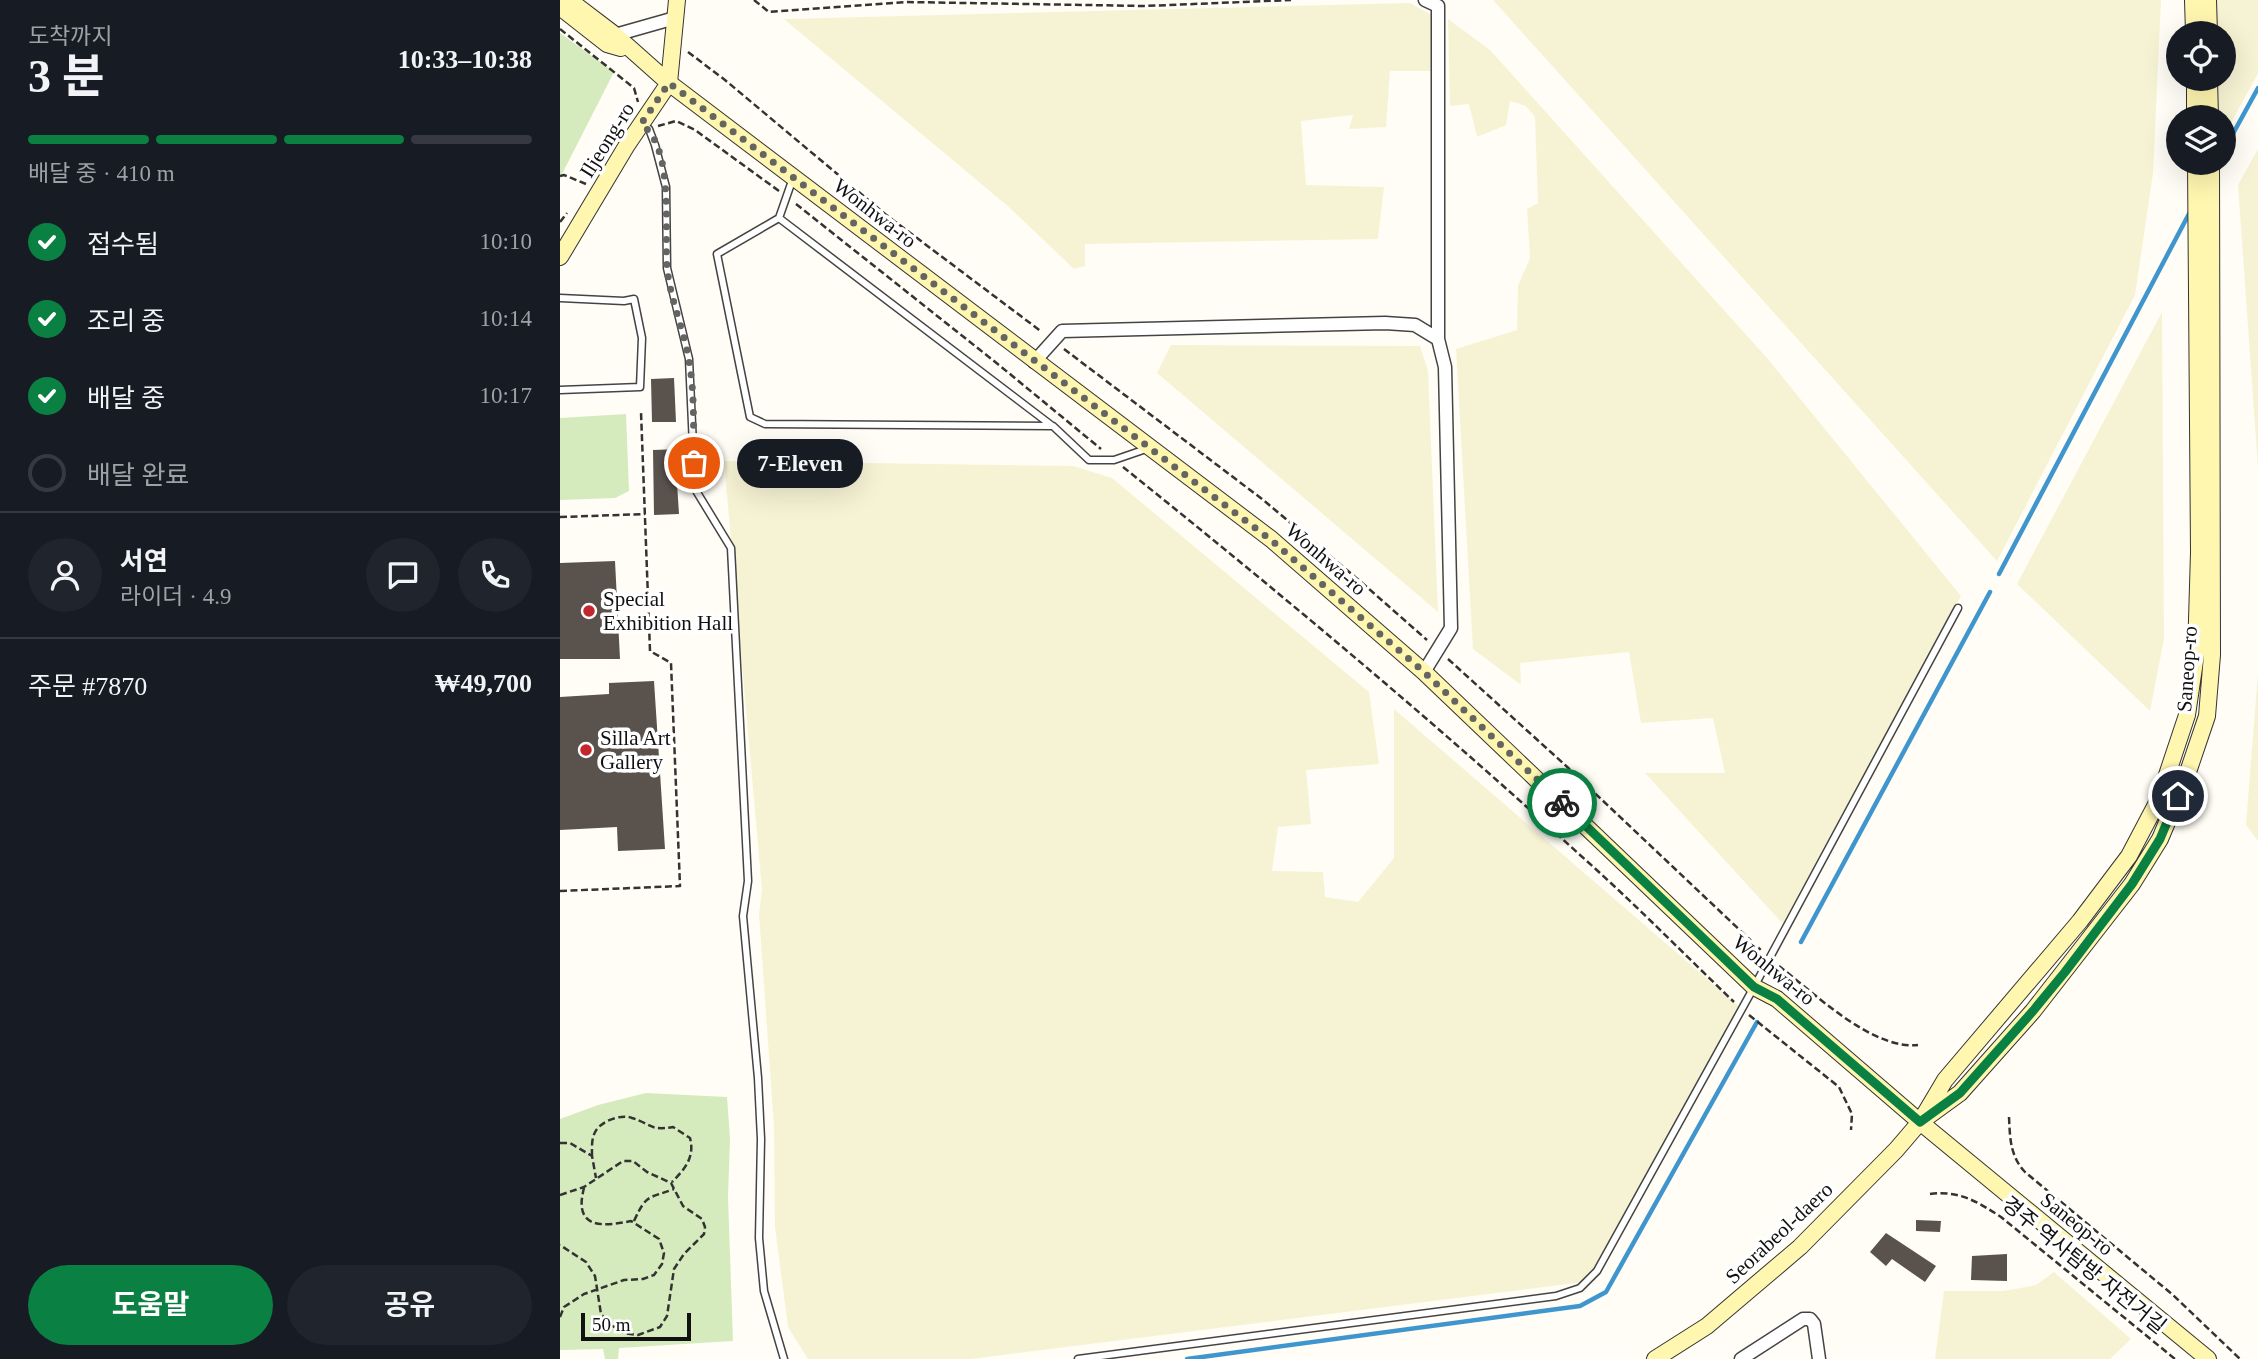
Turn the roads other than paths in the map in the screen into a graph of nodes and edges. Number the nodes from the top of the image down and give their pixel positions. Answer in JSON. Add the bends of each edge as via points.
{"nodes":[{"id":1,"x":569,"y":0,"type":"edge"},
{"id":2,"x":677,"y":0,"type":"edge"},
{"id":3,"x":1425,"y":0,"type":"edge"},
{"id":4,"x":2193,"y":0,"type":"edge"},
{"id":5,"x":2208,"y":0,"type":"edge"},
{"id":6,"x":560,"y":7,"type":"edge"},
{"id":7,"x":675,"y":18,"type":"junction"},
{"id":8,"x":2194,"y":21,"type":"edge"},
{"id":9,"x":2208,"y":21,"type":"edge"},
{"id":10,"x":615,"y":35,"type":"junction"},
{"id":11,"x":630,"y":50,"type":"junction"},
{"id":12,"x":669,"y":83,"type":"junction"},
{"id":13,"x":642,"y":122,"type":"junction"},
{"id":14,"x":2196,"y":175,"type":"edge"},
{"id":15,"x":2211,"y":175,"type":"edge"},
{"id":16,"x":793,"y":176,"type":"junction"},
{"id":17,"x":779,"y":218,"type":"junction"},
{"id":18,"x":560,"y":257,"type":"edge"},
{"id":19,"x":560,"y":298,"type":"edge"},
{"id":20,"x":1438,"y":339,"type":"junction"},
{"id":21,"x":1034,"y":362,"type":"junction"},
{"id":22,"x":560,"y":390,"type":"edge"},
{"id":23,"x":1053,"y":426,"type":"junction"},
{"id":24,"x":1150,"y":448,"type":"junction"},
{"id":25,"x":1958,"y":608,"type":"dead end"},
{"id":26,"x":1424,"y":672,"type":"junction"},
{"id":27,"x":1754,"y":987,"type":"junction"},
{"id":28,"x":1920,"y":1122,"type":"junction"},
{"id":29,"x":784,"y":1359,"type":"edge"},
{"id":30,"x":1078,"y":1359,"type":"edge"},
{"id":31,"x":1655,"y":1359,"type":"edge"},
{"id":32,"x":1741,"y":1359,"type":"edge"},
{"id":33,"x":1819,"y":1359,"type":"edge"},
{"id":34,"x":2208,"y":1359,"type":"edge"}],
"edges":[{"from":1,"to":10,"type":"street","name":"Wonhwa-ro"},
{"from":2,"to":7,"type":"street"},
{"from":3,"to":20,"type":"street","via":[[1438,6]]},
{"from":4,"to":8,"type":"street"},
{"from":5,"to":9,"type":"street"},
{"from":6,"to":11,"type":"street","name":"Wonhwa-ro","via":[[607,44]]},
{"from":7,"to":10,"type":"street"},
{"from":7,"to":12,"type":"street"},
{"from":10,"to":11,"type":"street","name":"Wonhwa-ro"},
{"from":11,"to":12,"type":"street","name":"Wonhwa-ro"},
{"from":12,"to":13,"type":"street","name":"Iljeong-ro"},
{"from":12,"to":16,"type":"street","name":"Wonhwa-ro"},
{"from":13,"to":18,"type":"street","name":"Iljeong-ro"},
{"from":13,"to":29,"type":"lane","via":[[661,161],[666,187],[667,268],[689,359],[695,489],[731,548],[748,881],[743,916],[761,1139],[759,1238],[764,1291]]},
{"from":14,"to":28,"type":"street","name":"Saneop-ro","via":[[2199,552],[2196,654],[2187,715],[2159,799],[2129,856],[1945,1080]]},
{"from":15,"to":28,"type":"street","name":"Saneop-ro","via":[[2211,655],[2207,716],[2160,839],[2132,884],[2033,1011],[1960,1093]]},
{"from":16,"to":17,"type":"lane"},
{"from":16,"to":21,"type":"street","name":"Wonhwa-ro"},
{"from":17,"to":23,"type":"lane"},
{"from":17,"to":23,"type":"lane","via":[[717,254],[750,417],[765,424]]},
{"from":19,"to":22,"type":"lane","via":[[634,299],[642,338],[640,387]]},
{"from":20,"to":21,"type":"street","via":[[1415,325],[1385,323],[1062,331]]},
{"from":20,"to":26,"type":"street","via":[[1445,367],[1451,628]]},
{"from":21,"to":24,"type":"street","name":"Wonhwa-ro"},
{"from":23,"to":24,"type":"lane","via":[[1089,460],[1114,460]]},
{"from":24,"to":26,"type":"street","name":"Wonhwa-ro","via":[[1271,540]]},
{"from":25,"to":27,"type":"lane"},
{"from":26,"to":27,"type":"street","name":"Wonhwa-ro"},
{"from":27,"to":28,"type":"street","name":"Wonhwa-ro","via":[[1777,999]]},
{"from":27,"to":30,"type":"lane","via":[[1597,1271],[1580,1288],[1556,1296],[1454,1311]]},
{"from":28,"to":31,"type":"street","name":"Seorabeol-daero","via":[[1800,1247],[1707,1326]]},
{"from":28,"to":34,"type":"street","name":"Saneop-ro"},
{"from":32,"to":33,"type":"street","via":[[1803,1319],[1810,1319]]}]}
